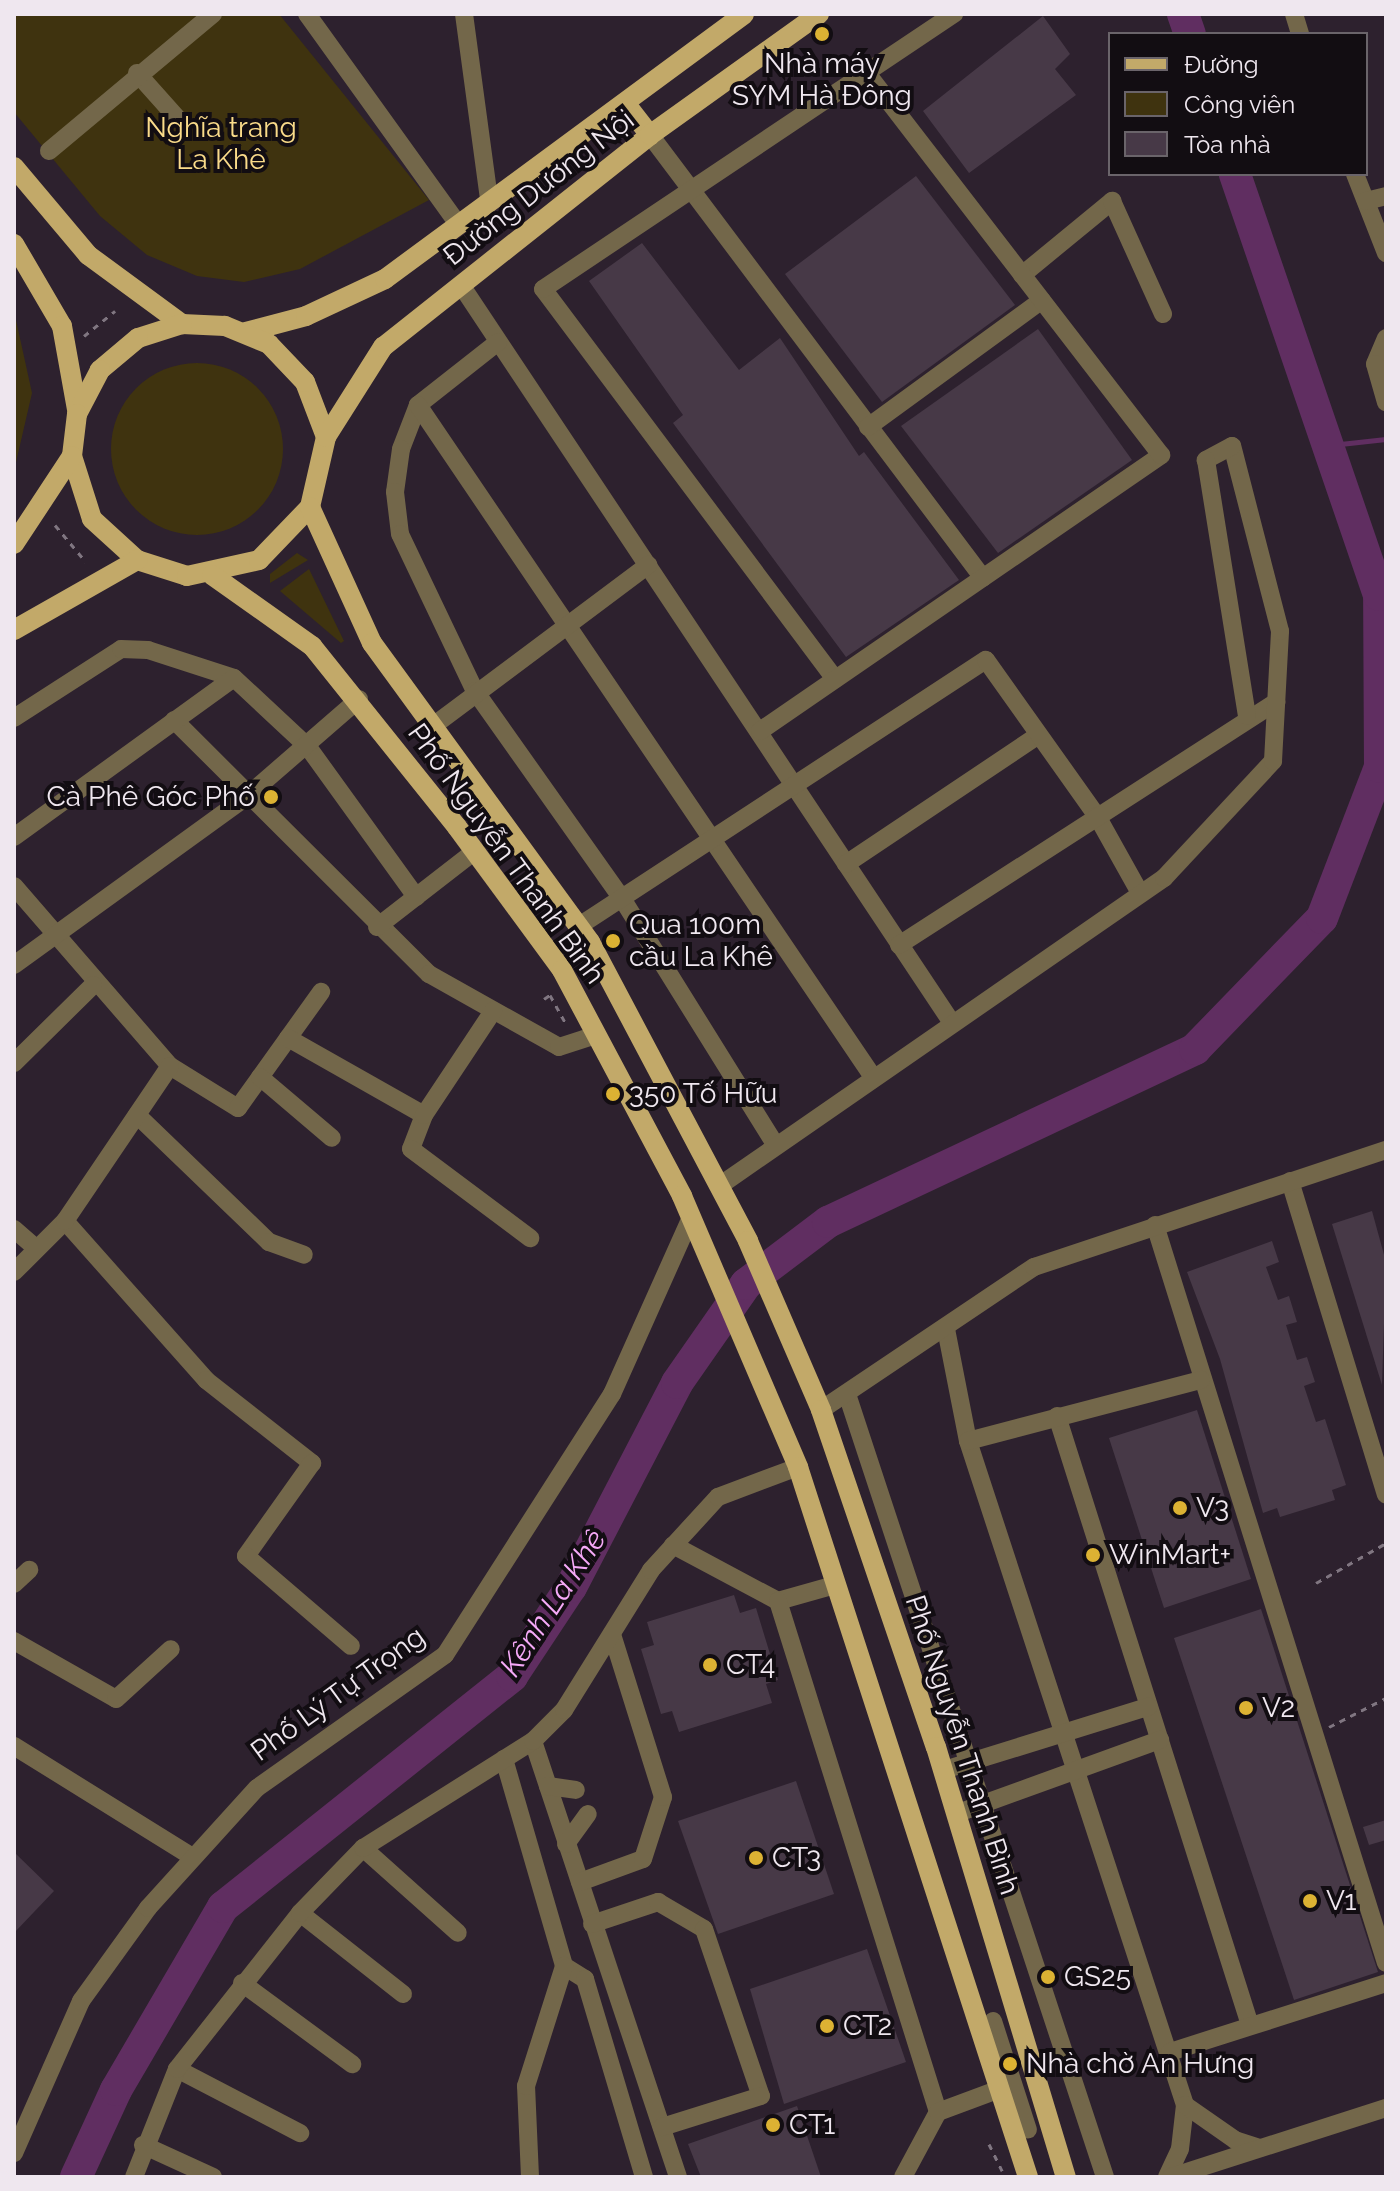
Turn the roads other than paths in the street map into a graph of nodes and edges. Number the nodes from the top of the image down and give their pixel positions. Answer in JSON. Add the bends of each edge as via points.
{"nodes":[{"id":1,"x":213,"y":14,"type":"edge"},
{"id":2,"x":307,"y":14,"type":"edge"},
{"id":3,"x":464,"y":14,"type":"edge"},
{"id":4,"x":744,"y":14,"type":"edge"},
{"id":5,"x":819,"y":14,"type":"edge"},
{"id":6,"x":954,"y":14,"type":"edge"},
{"id":7,"x":137,"y":73,"type":"junction"},
{"id":8,"x":867,"y":73,"type":"junction"},
{"id":9,"x":625,"y":103,"type":"junction"},
{"id":10,"x":178,"y":119,"type":"dead end"},
{"id":11,"x":650,"y":135,"type":"junction"},
{"id":12,"x":49,"y":151,"type":"dead end"},
{"id":13,"x":14,"y":167,"type":"edge"},
{"id":14,"x":1356,"y":176,"type":"edge"},
{"id":15,"x":690,"y":189,"type":"junction"},
{"id":16,"x":1386,"y":196,"type":"edge"},
{"id":17,"x":489,"y":199,"type":"junction"},
{"id":18,"x":1366,"y":201,"type":"junction"},
{"id":19,"x":458,"y":224,"type":"junction"},
{"id":20,"x":14,"y":244,"type":"edge"},
{"id":21,"x":1386,"y":253,"type":"edge"},
{"id":22,"x":1022,"y":275,"type":"junction"},
{"id":23,"x":461,"y":285,"type":"junction"},
{"id":24,"x":1042,"y":300,"type":"junction"},
{"id":25,"x":1163,"y":314,"type":"dead end"},
{"id":26,"x":182,"y":324,"type":"junction"},
{"id":27,"x":246,"y":332,"type":"junction"},
{"id":28,"x":1386,"y":338,"type":"edge"},
{"id":29,"x":498,"y":342,"type":"junction"},
{"id":30,"x":1386,"y":402,"type":"edge"},
{"id":31,"x":418,"y":405,"type":"junction"},
{"id":32,"x":77,"y":414,"type":"junction"},
{"id":33,"x":868,"y":427,"type":"junction"},
{"id":34,"x":326,"y":437,"type":"junction"},
{"id":35,"x":72,"y":456,"type":"junction"},
{"id":36,"x":310,"y":507,"type":"junction"},
{"id":37,"x":14,"y":544,"type":"edge"},
{"id":38,"x":137,"y":560,"type":"junction"},
{"id":39,"x":648,"y":565,"type":"junction"},
{"id":40,"x":212,"y":575,"type":"junction"},
{"id":41,"x":983,"y":578,"type":"junction"},
{"id":42,"x":565,"y":624,"type":"junction"},
{"id":43,"x":14,"y":630,"type":"edge"},
{"id":44,"x":234,"y":678,"type":"junction"},
{"id":45,"x":835,"y":679,"type":"junction"},
{"id":46,"x":475,"y":691,"type":"junction"},
{"id":47,"x":359,"y":699,"type":"junction"},
{"id":48,"x":1276,"y":702,"type":"junction"},
{"id":49,"x":1247,"y":716,"type":"junction"},
{"id":50,"x":14,"y":718,"type":"edge"},
{"id":51,"x":174,"y":720,"type":"junction"},
{"id":52,"x":433,"y":726,"type":"junction"},
{"id":53,"x":760,"y":731,"type":"junction"},
{"id":54,"x":1037,"y":736,"type":"junction"},
{"id":55,"x":308,"y":747,"type":"junction"},
{"id":56,"x":793,"y":781,"type":"junction"},
{"id":57,"x":245,"y":798,"type":"junction"},
{"id":58,"x":1097,"y":816,"type":"junction"},
{"id":59,"x":14,"y":837,"type":"edge"},
{"id":60,"x":709,"y":840,"type":"junction"},
{"id":61,"x":475,"y":851,"type":"junction"},
{"id":62,"x":846,"y":864,"type":"junction"},
{"id":63,"x":14,"y":886,"type":"edge"},
{"id":64,"x":1140,"y":893,"type":"junction"},
{"id":65,"x":416,"y":897,"type":"junction"},
{"id":66,"x":623,"y":900,"type":"junction"},
{"id":67,"x":579,"y":926,"type":"junction"},
{"id":68,"x":377,"y":927,"type":"junction"},
{"id":69,"x":53,"y":937,"type":"junction"},
{"id":70,"x":899,"y":945,"type":"junction"},
{"id":71,"x":14,"y":965,"type":"edge"},
{"id":72,"x":93,"y":985,"type":"junction"},
{"id":73,"x":321,"y":992,"type":"dead end"},
{"id":74,"x":493,"y":1011,"type":"junction"},
{"id":75,"x":952,"y":1023,"type":"junction"},
{"id":76,"x":596,"y":1035,"type":"junction"},
{"id":77,"x":288,"y":1038,"type":"junction"},
{"id":78,"x":14,"y":1063,"type":"edge"},
{"id":79,"x":170,"y":1066,"type":"junction"},
{"id":80,"x":260,"y":1077,"type":"junction"},
{"id":81,"x":873,"y":1077,"type":"junction"},
{"id":82,"x":137,"y":1115,"type":"junction"},
{"id":83,"x":424,"y":1115,"type":"junction"},
{"id":84,"x":332,"y":1138,"type":"dead end"},
{"id":85,"x":774,"y":1143,"type":"junction"},
{"id":86,"x":1386,"y":1150,"type":"edge"},
{"id":87,"x":1290,"y":1181,"type":"junction"},
{"id":88,"x":722,"y":1184,"type":"junction"},
{"id":89,"x":691,"y":1217,"type":"junction"},
{"id":90,"x":65,"y":1221,"type":"junction"},
{"id":91,"x":1155,"y":1225,"type":"junction"},
{"id":92,"x":14,"y":1229,"type":"edge"},
{"id":93,"x":530,"y":1238,"type":"dead end"},
{"id":94,"x":37,"y":1249,"type":"junction"},
{"id":95,"x":304,"y":1255,"type":"dead end"},
{"id":96,"x":14,"y":1272,"type":"edge"},
{"id":97,"x":946,"y":1329,"type":"junction"},
{"id":98,"x":1201,"y":1380,"type":"junction"},
{"id":99,"x":847,"y":1394,"type":"junction"},
{"id":100,"x":821,"y":1410,"type":"junction"},
{"id":101,"x":1057,"y":1416,"type":"junction"},
{"id":102,"x":968,"y":1441,"type":"junction"},
{"id":103,"x":798,"y":1467,"type":"junction"},
{"id":104,"x":1386,"y":1495,"type":"edge"},
{"id":105,"x":673,"y":1545,"type":"junction"},
{"id":106,"x":29,"y":1570,"type":"dead end"},
{"id":107,"x":14,"y":1584,"type":"edge"},
{"id":108,"x":835,"y":1585,"type":"junction"},
{"id":109,"x":778,"y":1601,"type":"junction"},
{"id":110,"x":612,"y":1634,"type":"junction"},
{"id":111,"x":14,"y":1641,"type":"edge"},
{"id":112,"x":351,"y":1646,"type":"dead end"},
{"id":113,"x":171,"y":1649,"type":"dead end"},
{"id":114,"x":1148,"y":1707,"type":"junction"},
{"id":115,"x":1067,"y":1732,"type":"junction"},
{"id":116,"x":1160,"y":1740,"type":"junction"},
{"id":117,"x":533,"y":1741,"type":"junction"},
{"id":118,"x":14,"y":1746,"type":"edge"},
{"id":119,"x":504,"y":1759,"type":"junction"},
{"id":120,"x":968,"y":1762,"type":"junction"},
{"id":121,"x":1077,"y":1768,"type":"junction"},
{"id":122,"x":944,"y":1770,"type":"junction"},
{"id":123,"x":548,"y":1786,"type":"junction"},
{"id":124,"x":576,"y":1790,"type":"dead end"},
{"id":125,"x":982,"y":1804,"type":"junction"},
{"id":126,"x":958,"y":1813,"type":"junction"},
{"id":127,"x":588,"y":1814,"type":"dead end"},
{"id":128,"x":566,"y":1844,"type":"junction"},
{"id":129,"x":363,"y":1848,"type":"junction"},
{"id":130,"x":192,"y":1857,"type":"junction"},
{"id":131,"x":580,"y":1882,"type":"junction"},
{"id":132,"x":300,"y":1913,"type":"junction"},
{"id":133,"x":592,"y":1924,"type":"junction"},
{"id":134,"x":458,"y":1933,"type":"dead end"},
{"id":135,"x":1386,"y":1963,"type":"edge"},
{"id":136,"x":564,"y":1966,"type":"junction"},
{"id":137,"x":242,"y":1983,"type":"junction"},
{"id":138,"x":1386,"y":1983,"type":"edge"},
{"id":139,"x":403,"y":1994,"type":"dead end"},
{"id":140,"x":993,"y":2021,"type":"dead end"},
{"id":141,"x":1250,"y":2025,"type":"junction"},
{"id":142,"x":1170,"y":2052,"type":"junction"},
{"id":143,"x":352,"y":2064,"type":"dead end"},
{"id":144,"x":177,"y":2069,"type":"junction"},
{"id":145,"x":1000,"y":2089,"type":"junction"},
{"id":146,"x":1185,"y":2105,"type":"junction"},
{"id":147,"x":1386,"y":2108,"type":"edge"},
{"id":148,"x":938,"y":2112,"type":"junction"},
{"id":149,"x":662,"y":2127,"type":"junction"},
{"id":150,"x":1028,"y":2130,"type":"dead end"},
{"id":151,"x":300,"y":2133,"type":"dead end"},
{"id":152,"x":143,"y":2145,"type":"junction"},
{"id":153,"x":1260,"y":2148,"type":"junction"},
{"id":154,"x":14,"y":2153,"type":"edge"},
{"id":155,"x":134,"y":2177,"type":"edge"},
{"id":156,"x":213,"y":2177,"type":"edge"},
{"id":157,"x":530,"y":2177,"type":"edge"},
{"id":158,"x":644,"y":2177,"type":"edge"},
{"id":159,"x":678,"y":2177,"type":"edge"},
{"id":160,"x":903,"y":2177,"type":"edge"},
{"id":161,"x":1028,"y":2177,"type":"edge"},
{"id":162,"x":1066,"y":2177,"type":"edge"},
{"id":163,"x":1105,"y":2177,"type":"edge"},
{"id":164,"x":1169,"y":2177,"type":"edge"}],
"edges":[{"from":1,"to":7,"type":"street"},
{"from":2,"to":19,"type":"street"},
{"from":3,"to":17,"type":"street"},
{"from":4,"to":9,"type":"main road","name":"Đường Dương Nội"},
{"from":5,"to":11,"type":"main road","name":"Đường Dương Nội"},
{"from":6,"to":8,"type":"street"},
{"from":7,"to":10,"type":"street"},
{"from":7,"to":12,"type":"street"},
{"from":8,"to":15,"type":"street"},
{"from":8,"to":22,"type":"street"},
{"from":9,"to":11,"type":"main road"},
{"from":9,"to":17,"type":"main road","name":"Đường Dương Nội"},
{"from":11,"to":15,"type":"street"},
{"from":11,"to":23,"type":"main road","name":"Đường Dương Nội"},
{"from":13,"to":26,"type":"main road","via":[[88,255]]},
{"from":14,"to":18,"type":"street"},
{"from":15,"to":33,"type":"street"},
{"from":15,"to":45,"type":"street","via":[[543,289]]},
{"from":16,"to":18,"type":"street"},
{"from":17,"to":19,"type":"main road","name":"Đường Dương Nội"},
{"from":18,"to":21,"type":"street"},
{"from":19,"to":27,"type":"main road","name":"Đường Dương Nội","via":[[385,279],[306,316]]},
{"from":20,"to":32,"type":"main road","via":[[62,326]]},
{"from":22,"to":24,"type":"street"},
{"from":22,"to":25,"type":"street","via":[[1112,201]]},
{"from":23,"to":29,"type":"street"},
{"from":23,"to":34,"type":"main road","name":"Đường Dương Nội","via":[[383,347]]},
{"from":24,"to":33,"type":"street"},
{"from":24,"to":41,"type":"street","via":[[1161,455]]},
{"from":26,"to":27,"type":"main road"},
{"from":26,"to":32,"type":"main road","via":[[118,352]]},
{"from":27,"to":34,"type":"main road","via":[[305,382]]},
{"from":28,"to":30,"type":"street","via":[[1375,364]]},
{"from":29,"to":31,"type":"street"},
{"from":29,"to":39,"type":"street"},
{"from":31,"to":42,"type":"street"},
{"from":31,"to":46,"type":"street","via":[[399,463],[400,534]]},
{"from":32,"to":35,"type":"main road"},
{"from":33,"to":41,"type":"street"},
{"from":34,"to":36,"type":"main road"},
{"from":35,"to":37,"type":"main road"},
{"from":35,"to":38,"type":"main road","via":[[92,519]]},
{"from":36,"to":40,"type":"main road","via":[[259,560]]},
{"from":36,"to":52,"type":"main road","name":"Phố Nguyễn Thanh Bình","via":[[351,608]]},
{"from":38,"to":40,"type":"main road"},
{"from":38,"to":43,"type":"main road"},
{"from":39,"to":42,"type":"street"},
{"from":39,"to":53,"type":"street"},
{"from":40,"to":47,"type":"main road","name":"Phố Nguyễn Thanh Bình","via":[[312,646]]},
{"from":41,"to":45,"type":"street"},
{"from":42,"to":46,"type":"street"},
{"from":42,"to":60,"type":"street"},
{"from":44,"to":50,"type":"street","via":[[148,650],[121,649]]},
{"from":44,"to":51,"type":"street"},
{"from":44,"to":55,"type":"street"},
{"from":45,"to":53,"type":"street"},
{"from":46,"to":52,"type":"street"},
{"from":46,"to":66,"type":"street"},
{"from":47,"to":55,"type":"street"},
{"from":47,"to":61,"type":"main road","name":"Phố Nguyễn Thanh Bình"},
{"from":48,"to":49,"type":"street"},
{"from":48,"to":49,"type":"street","via":[[1280,631],[1232,446],[1206,460]]},
{"from":48,"to":64,"type":"street","via":[[1273,761],[1164,878]]},
{"from":49,"to":58,"type":"street"},
{"from":51,"to":57,"type":"street"},
{"from":51,"to":59,"type":"street"},
{"from":52,"to":67,"type":"main road","name":"Phố Nguyễn Thanh Bình"},
{"from":53,"to":56,"type":"street"},
{"from":54,"to":56,"type":"street","via":[[986,660]]},
{"from":54,"to":58,"type":"street"},
{"from":54,"to":62,"type":"street"},
{"from":55,"to":57,"type":"street"},
{"from":55,"to":65,"type":"street"},
{"from":56,"to":60,"type":"street"},
{"from":56,"to":62,"type":"street"},
{"from":57,"to":68,"type":"street"},
{"from":57,"to":69,"type":"street"},
{"from":58,"to":64,"type":"street"},
{"from":58,"to":70,"type":"street"},
{"from":60,"to":66,"type":"street"},
{"from":60,"to":81,"type":"street"},
{"from":61,"to":65,"type":"street"},
{"from":61,"to":76,"type":"main road","name":"Phố Nguyễn Thanh Bình","via":[[562,970]]},
{"from":62,"to":70,"type":"street"},
{"from":63,"to":69,"type":"street"},
{"from":64,"to":75,"type":"street"},
{"from":65,"to":68,"type":"street"},
{"from":66,"to":67,"type":"street"},
{"from":66,"to":85,"type":"street"},
{"from":67,"to":88,"type":"main road","name":"Phố Nguyễn Thanh Bình"},
{"from":68,"to":74,"type":"street","via":[[429,974]]},
{"from":69,"to":71,"type":"street"},
{"from":69,"to":72,"type":"street"},
{"from":70,"to":75,"type":"street"},
{"from":72,"to":78,"type":"street"},
{"from":72,"to":79,"type":"street"},
{"from":73,"to":77,"type":"street"},
{"from":74,"to":76,"type":"street","via":[[559,1047]]},
{"from":74,"to":83,"type":"street"},
{"from":75,"to":81,"type":"street"},
{"from":76,"to":89,"type":"main road","name":"Phố Nguyễn Thanh Bình"},
{"from":77,"to":80,"type":"street"},
{"from":77,"to":83,"type":"street"},
{"from":79,"to":80,"type":"street","via":[[238,1108]]},
{"from":79,"to":82,"type":"street"},
{"from":80,"to":84,"type":"street"},
{"from":81,"to":85,"type":"street"},
{"from":82,"to":90,"type":"street"},
{"from":82,"to":95,"type":"street","via":[[269,1242]]},
{"from":83,"to":93,"type":"street","via":[[411,1149]]},
{"from":85,"to":88,"type":"street"},
{"from":86,"to":87,"type":"street"},
{"from":87,"to":91,"type":"street"},
{"from":87,"to":104,"type":"street"},
{"from":88,"to":100,"type":"main road","name":"Phố Nguyễn Thanh Bình"},
{"from":89,"to":103,"type":"main road","name":"Phố Nguyễn Thanh Bình","via":[[756,1357]]},
{"from":89,"to":130,"type":"street","name":"Phố Lý Tự Trọng","via":[[612,1394],[445,1655],[257,1788]]},
{"from":90,"to":94,"type":"street"},
{"from":90,"to":112,"type":"street","via":[[206,1380],[312,1463],[246,1556]]},
{"from":91,"to":97,"type":"street","via":[[1034,1267]]},
{"from":91,"to":98,"type":"street"},
{"from":92,"to":94,"type":"street"},
{"from":94,"to":96,"type":"street"},
{"from":97,"to":99,"type":"street"},
{"from":97,"to":102,"type":"street"},
{"from":98,"to":101,"type":"street"},
{"from":98,"to":135,"type":"street"},
{"from":99,"to":100,"type":"street"},
{"from":99,"to":120,"type":"street"},
{"from":100,"to":122,"type":"main road","name":"Phố Nguyễn Thanh Bình"},
{"from":101,"to":102,"type":"street"},
{"from":101,"to":114,"type":"street"},
{"from":102,"to":115,"type":"street"},
{"from":103,"to":105,"type":"street","via":[[718,1497]]},
{"from":103,"to":108,"type":"main road"},
{"from":105,"to":109,"type":"street"},
{"from":105,"to":110,"type":"street"},
{"from":106,"to":107,"type":"street"},
{"from":108,"to":109,"type":"street"},
{"from":108,"to":145,"type":"main road"},
{"from":109,"to":148,"type":"street"},
{"from":110,"to":117,"type":"street","via":[[564,1710]]},
{"from":110,"to":131,"type":"street","via":[[663,1797],[643,1859]]},
{"from":111,"to":113,"type":"street","via":[[116,1699]]},
{"from":114,"to":115,"type":"street"},
{"from":114,"to":116,"type":"street"},
{"from":115,"to":120,"type":"street"},
{"from":115,"to":121,"type":"street"},
{"from":116,"to":121,"type":"street"},
{"from":116,"to":141,"type":"street"},
{"from":117,"to":119,"type":"street"},
{"from":117,"to":123,"type":"street"},
{"from":118,"to":130,"type":"street"},
{"from":119,"to":129,"type":"street"},
{"from":119,"to":136,"type":"street"},
{"from":120,"to":122,"type":"street"},
{"from":120,"to":125,"type":"street"},
{"from":121,"to":125,"type":"street"},
{"from":121,"to":142,"type":"street"},
{"from":122,"to":126,"type":"main road","name":"Phố Nguyễn Thanh Bình"},
{"from":123,"to":124,"type":"street"},
{"from":123,"to":128,"type":"street"},
{"from":125,"to":126,"type":"street"},
{"from":125,"to":163,"type":"street"},
{"from":126,"to":162,"type":"main road","name":"Phố Nguyễn Thanh Bình"},
{"from":127,"to":128,"type":"street"},
{"from":128,"to":131,"type":"street"},
{"from":129,"to":132,"type":"street"},
{"from":129,"to":134,"type":"street"},
{"from":130,"to":154,"type":"street","name":"Phố Lý Tự Trọng","via":[[81,2001]]},
{"from":131,"to":133,"type":"street"},
{"from":132,"to":137,"type":"street"},
{"from":132,"to":139,"type":"street"},
{"from":133,"to":149,"type":"street"},
{"from":133,"to":149,"type":"street","via":[[658,1902],[704,1929],[761,2096]]},
{"from":136,"to":157,"type":"street","via":[[526,2086]]},
{"from":136,"to":158,"type":"street","via":[[585,1979]]},
{"from":137,"to":143,"type":"street"},
{"from":137,"to":144,"type":"street"},
{"from":138,"to":141,"type":"street"},
{"from":140,"to":150,"type":"street"},
{"from":141,"to":142,"type":"street"},
{"from":142,"to":146,"type":"street"},
{"from":144,"to":151,"type":"street"},
{"from":144,"to":152,"type":"street"},
{"from":145,"to":148,"type":"street"},
{"from":145,"to":161,"type":"main road"},
{"from":146,"to":153,"type":"street","via":[[1220,2132]]},
{"from":146,"to":164,"type":"street","via":[[1180,2149]]},
{"from":147,"to":153,"type":"street"},
{"from":148,"to":160,"type":"street"},
{"from":149,"to":159,"type":"street"},
{"from":152,"to":155,"type":"street"},
{"from":152,"to":156,"type":"street"},
{"from":153,"to":164,"type":"street"}]}
